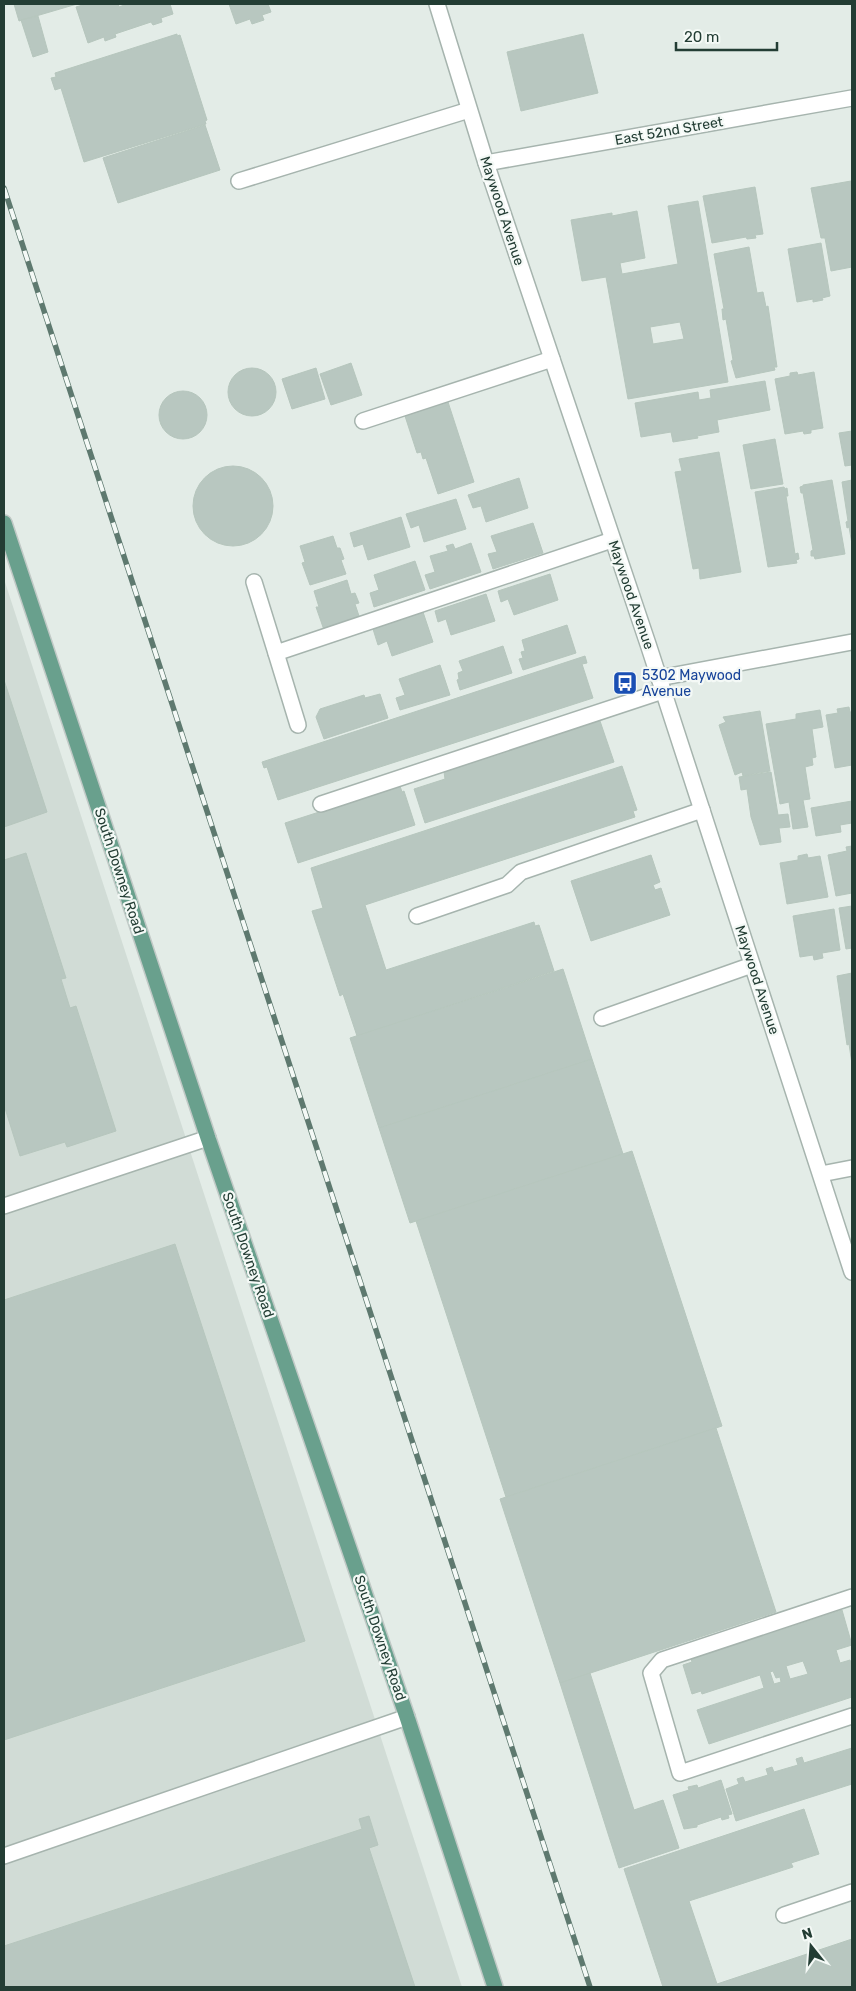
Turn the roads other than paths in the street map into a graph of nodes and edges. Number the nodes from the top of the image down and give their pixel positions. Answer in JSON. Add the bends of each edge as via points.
{"nodes":[{"id":1,"x":437,"y":4,"type":"edge"},
{"id":2,"x":852,"y":98,"type":"edge"},
{"id":3,"x":469,"y":110,"type":"junction"},
{"id":4,"x":486,"y":163,"type":"junction"},
{"id":5,"x":239,"y":181,"type":"dead end"},
{"id":6,"x":552,"y":359,"type":"junction"},
{"id":7,"x":363,"y":421,"type":"dead end"},
{"id":8,"x":4,"y":523,"type":"edge"},
{"id":9,"x":612,"y":540,"type":"junction"},
{"id":10,"x":254,"y":582,"type":"dead end"},
{"id":11,"x":852,"y":642,"type":"edge"},
{"id":12,"x":276,"y":653,"type":"junction"},
{"id":13,"x":661,"y":684,"type":"junction"},
{"id":14,"x":298,"y":725,"type":"dead end"},
{"id":15,"x":321,"y":804,"type":"dead end"},
{"id":16,"x":702,"y":810,"type":"junction"},
{"id":17,"x":417,"y":916,"type":"dead end"},
{"id":18,"x":752,"y":964,"type":"junction"},
{"id":19,"x":602,"y":1018,"type":"dead end"},
{"id":20,"x":208,"y":1138,"type":"junction"},
{"id":21,"x":852,"y":1168,"type":"edge"},
{"id":22,"x":821,"y":1174,"type":"junction"},
{"id":23,"x":4,"y":1206,"type":"edge"},
{"id":24,"x":852,"y":1272,"type":"edge"},
{"id":25,"x":852,"y":1598,"type":"edge"},
{"id":26,"x":852,"y":1716,"type":"edge"},
{"id":27,"x":407,"y":1717,"type":"junction"},
{"id":28,"x":4,"y":1856,"type":"edge"},
{"id":29,"x":852,"y":1892,"type":"edge"},
{"id":30,"x":784,"y":1915,"type":"dead end"},
{"id":31,"x":495,"y":1987,"type":"edge"}],
"edges":[{"from":1,"to":3,"type":"street","name":"Maywood Avenue"},
{"from":2,"to":4,"type":"street","name":"East 52nd Street"},
{"from":3,"to":4,"type":"street","name":"Maywood Avenue"},
{"from":3,"to":5,"type":"street"},
{"from":4,"to":6,"type":"street","name":"Maywood Avenue"},
{"from":6,"to":7,"type":"street"},
{"from":6,"to":9,"type":"street","name":"Maywood Avenue"},
{"from":8,"to":20,"type":"main road","name":"South Downey Road"},
{"from":9,"to":12,"type":"street"},
{"from":9,"to":13,"type":"street","name":"Maywood Avenue"},
{"from":10,"to":12,"type":"street"},
{"from":11,"to":13,"type":"street"},
{"from":12,"to":14,"type":"street"},
{"from":13,"to":15,"type":"street"},
{"from":13,"to":16,"type":"street","name":"Maywood Avenue"},
{"from":16,"to":17,"type":"street","via":[[521,872],[506,885]]},
{"from":16,"to":18,"type":"street","name":"Maywood Avenue"},
{"from":18,"to":19,"type":"street"},
{"from":18,"to":22,"type":"street","name":"Maywood Avenue"},
{"from":20,"to":23,"type":"street"},
{"from":20,"to":27,"type":"main road","name":"South Downey Road"},
{"from":21,"to":22,"type":"street"},
{"from":22,"to":24,"type":"street","name":"Maywood Avenue"},
{"from":25,"to":26,"type":"street","via":[[662,1660],[651,1673],[680,1773]]},
{"from":27,"to":28,"type":"street"},
{"from":27,"to":31,"type":"main road","name":"South Downey Road"},
{"from":29,"to":30,"type":"street"}]}
